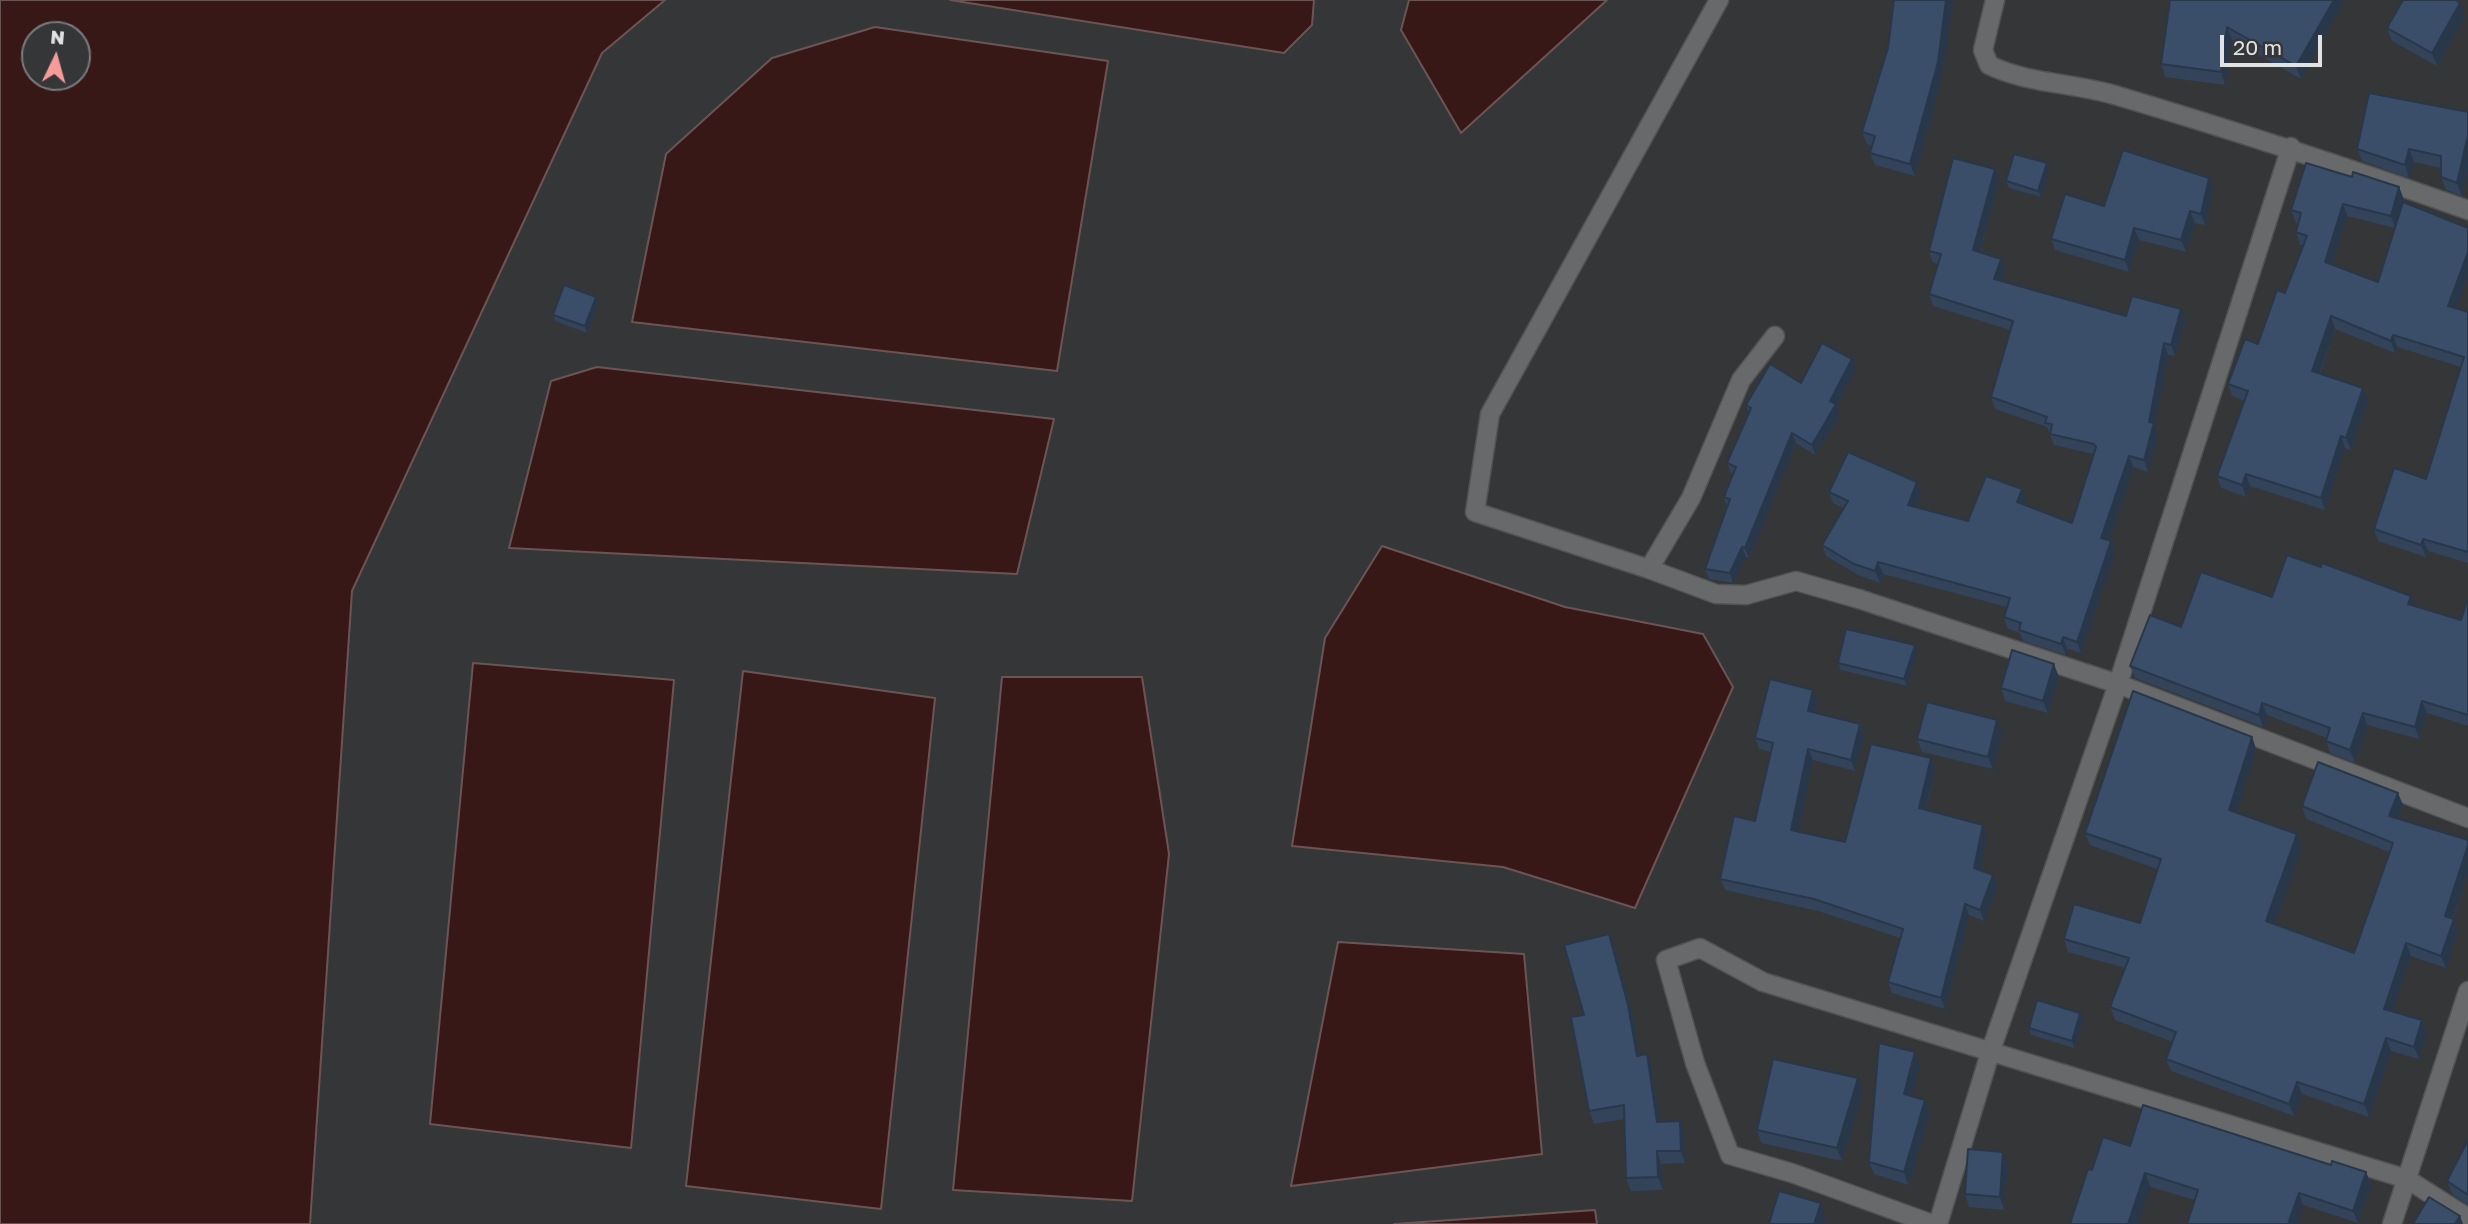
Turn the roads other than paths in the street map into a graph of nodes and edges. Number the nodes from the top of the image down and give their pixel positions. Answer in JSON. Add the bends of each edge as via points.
{"nodes":[{"id":1,"x":1719,"y":0,"type":"edge"},
{"id":2,"x":1995,"y":0,"type":"edge"},
{"id":3,"x":2291,"y":147,"type":"junction"},
{"id":4,"x":2468,"y":210,"type":"edge"},
{"id":5,"x":1775,"y":336,"type":"dead end"},
{"id":6,"x":1649,"y":569,"type":"junction"},
{"id":7,"x":2118,"y":684,"type":"junction"},
{"id":8,"x":2468,"y":818,"type":"edge"},
{"id":9,"x":2468,"y":991,"type":"edge"},
{"id":10,"x":1991,"y":1051,"type":"junction"},
{"id":11,"x":2407,"y":1180,"type":"junction"},
{"id":12,"x":2468,"y":1218,"type":"edge"},
{"id":13,"x":1933,"y":1224,"type":"edge"},
{"id":14,"x":1938,"y":1224,"type":"edge"},
{"id":15,"x":2392,"y":1224,"type":"edge"}],
"edges":[{"from":1,"to":6,"type":"street","via":[[1489,414],[1475,512]]},
{"from":2,"to":3,"type":"street","via":[[1983,50],[1989,65],[2098,90]]},
{"from":3,"to":4,"type":"street"},
{"from":3,"to":7,"type":"street"},
{"from":5,"to":6,"type":"street","via":[[1741,380],[1691,498]]},
{"from":6,"to":7,"type":"street","via":[[1716,594],[1746,596],[1796,581]]},
{"from":7,"to":8,"type":"street"},
{"from":7,"to":10,"type":"street"},
{"from":9,"to":11,"type":"street"},
{"from":10,"to":11,"type":"street"},
{"from":10,"to":13,"type":"street","via":[[1763,982],[1700,948],[1666,960],[1695,1063],[1730,1155]]},
{"from":10,"to":14,"type":"street"},
{"from":11,"to":12,"type":"street"},
{"from":11,"to":15,"type":"street"}]}
